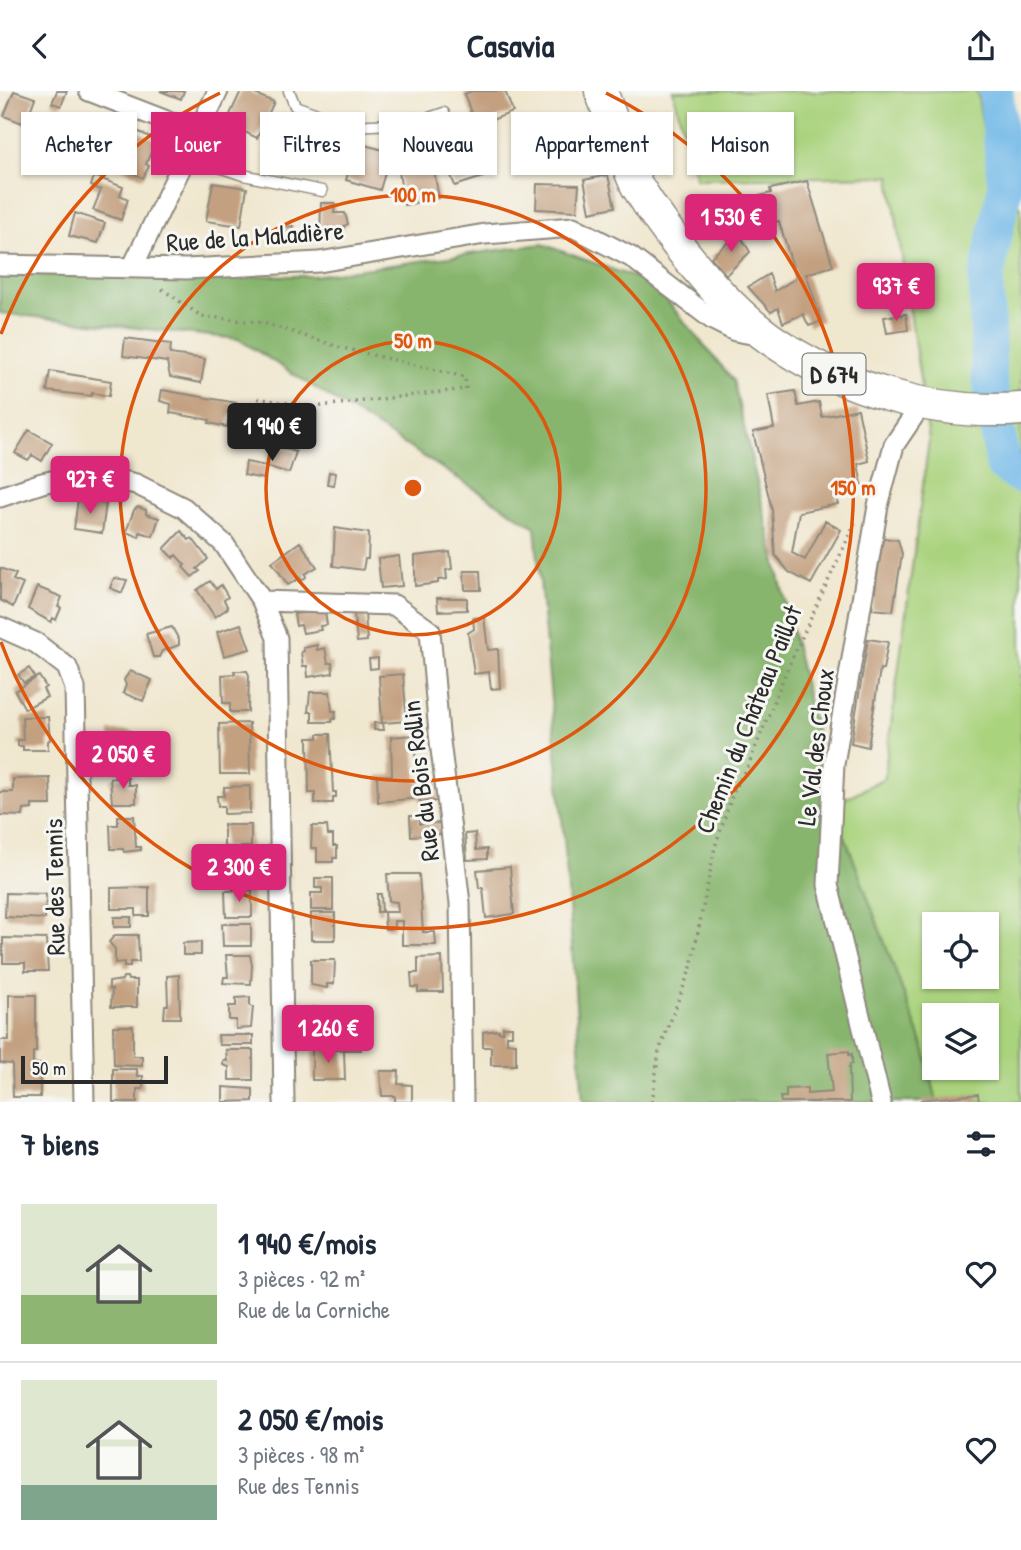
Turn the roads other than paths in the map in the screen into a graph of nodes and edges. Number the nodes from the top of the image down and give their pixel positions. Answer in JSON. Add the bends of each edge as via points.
{"nodes":[{"id":1,"x":89,"y":91,"type":"edge"},
{"id":2,"x":218,"y":91,"type":"edge"},
{"id":3,"x":289,"y":91,"type":"edge"},
{"id":4,"x":601,"y":91,"type":"edge"},
{"id":5,"x":208,"y":112,"type":"edge"},
{"id":6,"x":151,"y":115,"type":"edge"},
{"id":7,"x":379,"y":124,"type":"edge"},
{"id":8,"x":178,"y":175,"type":"edge"},
{"id":9,"x":243,"y":175,"type":"edge"},
{"id":10,"x":322,"y":191,"type":"dead end"},
{"id":11,"x":0,"y":265,"type":"edge"},
{"id":12,"x":132,"y":268,"type":"junction"},
{"id":13,"x":768,"y":337,"type":"junction"},
{"id":14,"x":921,"y":405,"type":"junction"},
{"id":15,"x":1021,"y":409,"type":"edge"},
{"id":16,"x":0,"y":497,"type":"edge"},
{"id":17,"x":262,"y":601,"type":"junction"},
{"id":18,"x":0,"y":627,"type":"edge"},
{"id":19,"x":84,"y":1102,"type":"edge"},
{"id":20,"x":284,"y":1102,"type":"edge"},
{"id":21,"x":463,"y":1102,"type":"edge"},
{"id":22,"x":881,"y":1102,"type":"edge"}],
"edges":[{"from":1,"to":6,"type":"street"},
{"from":2,"to":5,"type":"street"},
{"from":3,"to":7,"type":"lane","via":[[295,106],[351,125]]},
{"from":4,"to":13,"type":"main road","number":"D 674","via":[[643,195],[682,251]]},
{"from":8,"to":12,"type":"street"},
{"from":9,"to":10,"type":"lane"},
{"from":11,"to":12,"type":"street","name":"Rue de la Maladière"},
{"from":12,"to":13,"type":"street","name":"Rue de la Maladière","via":[[318,262],[485,234],[573,227],[631,257],[713,320],[735,331]]},
{"from":13,"to":14,"type":"main road","number":"D 674","via":[[817,367]]},
{"from":14,"to":15,"type":"main road","number":"D 674"},
{"from":14,"to":22,"type":"street","name":"Le Val des Choux","via":[[894,445],[878,506],[834,764],[828,885]]},
{"from":16,"to":17,"type":"street","via":[[88,473],[136,484],[184,508],[224,544]]},
{"from":17,"to":20,"type":"street","via":[[277,638]]},
{"from":17,"to":21,"type":"street","name":"Rue du Bois Rollin","via":[[394,605],[430,631],[460,903]]},
{"from":18,"to":19,"type":"street","name":"Rue des Tennis","via":[[36,643],[67,667],[75,688]]}]}
